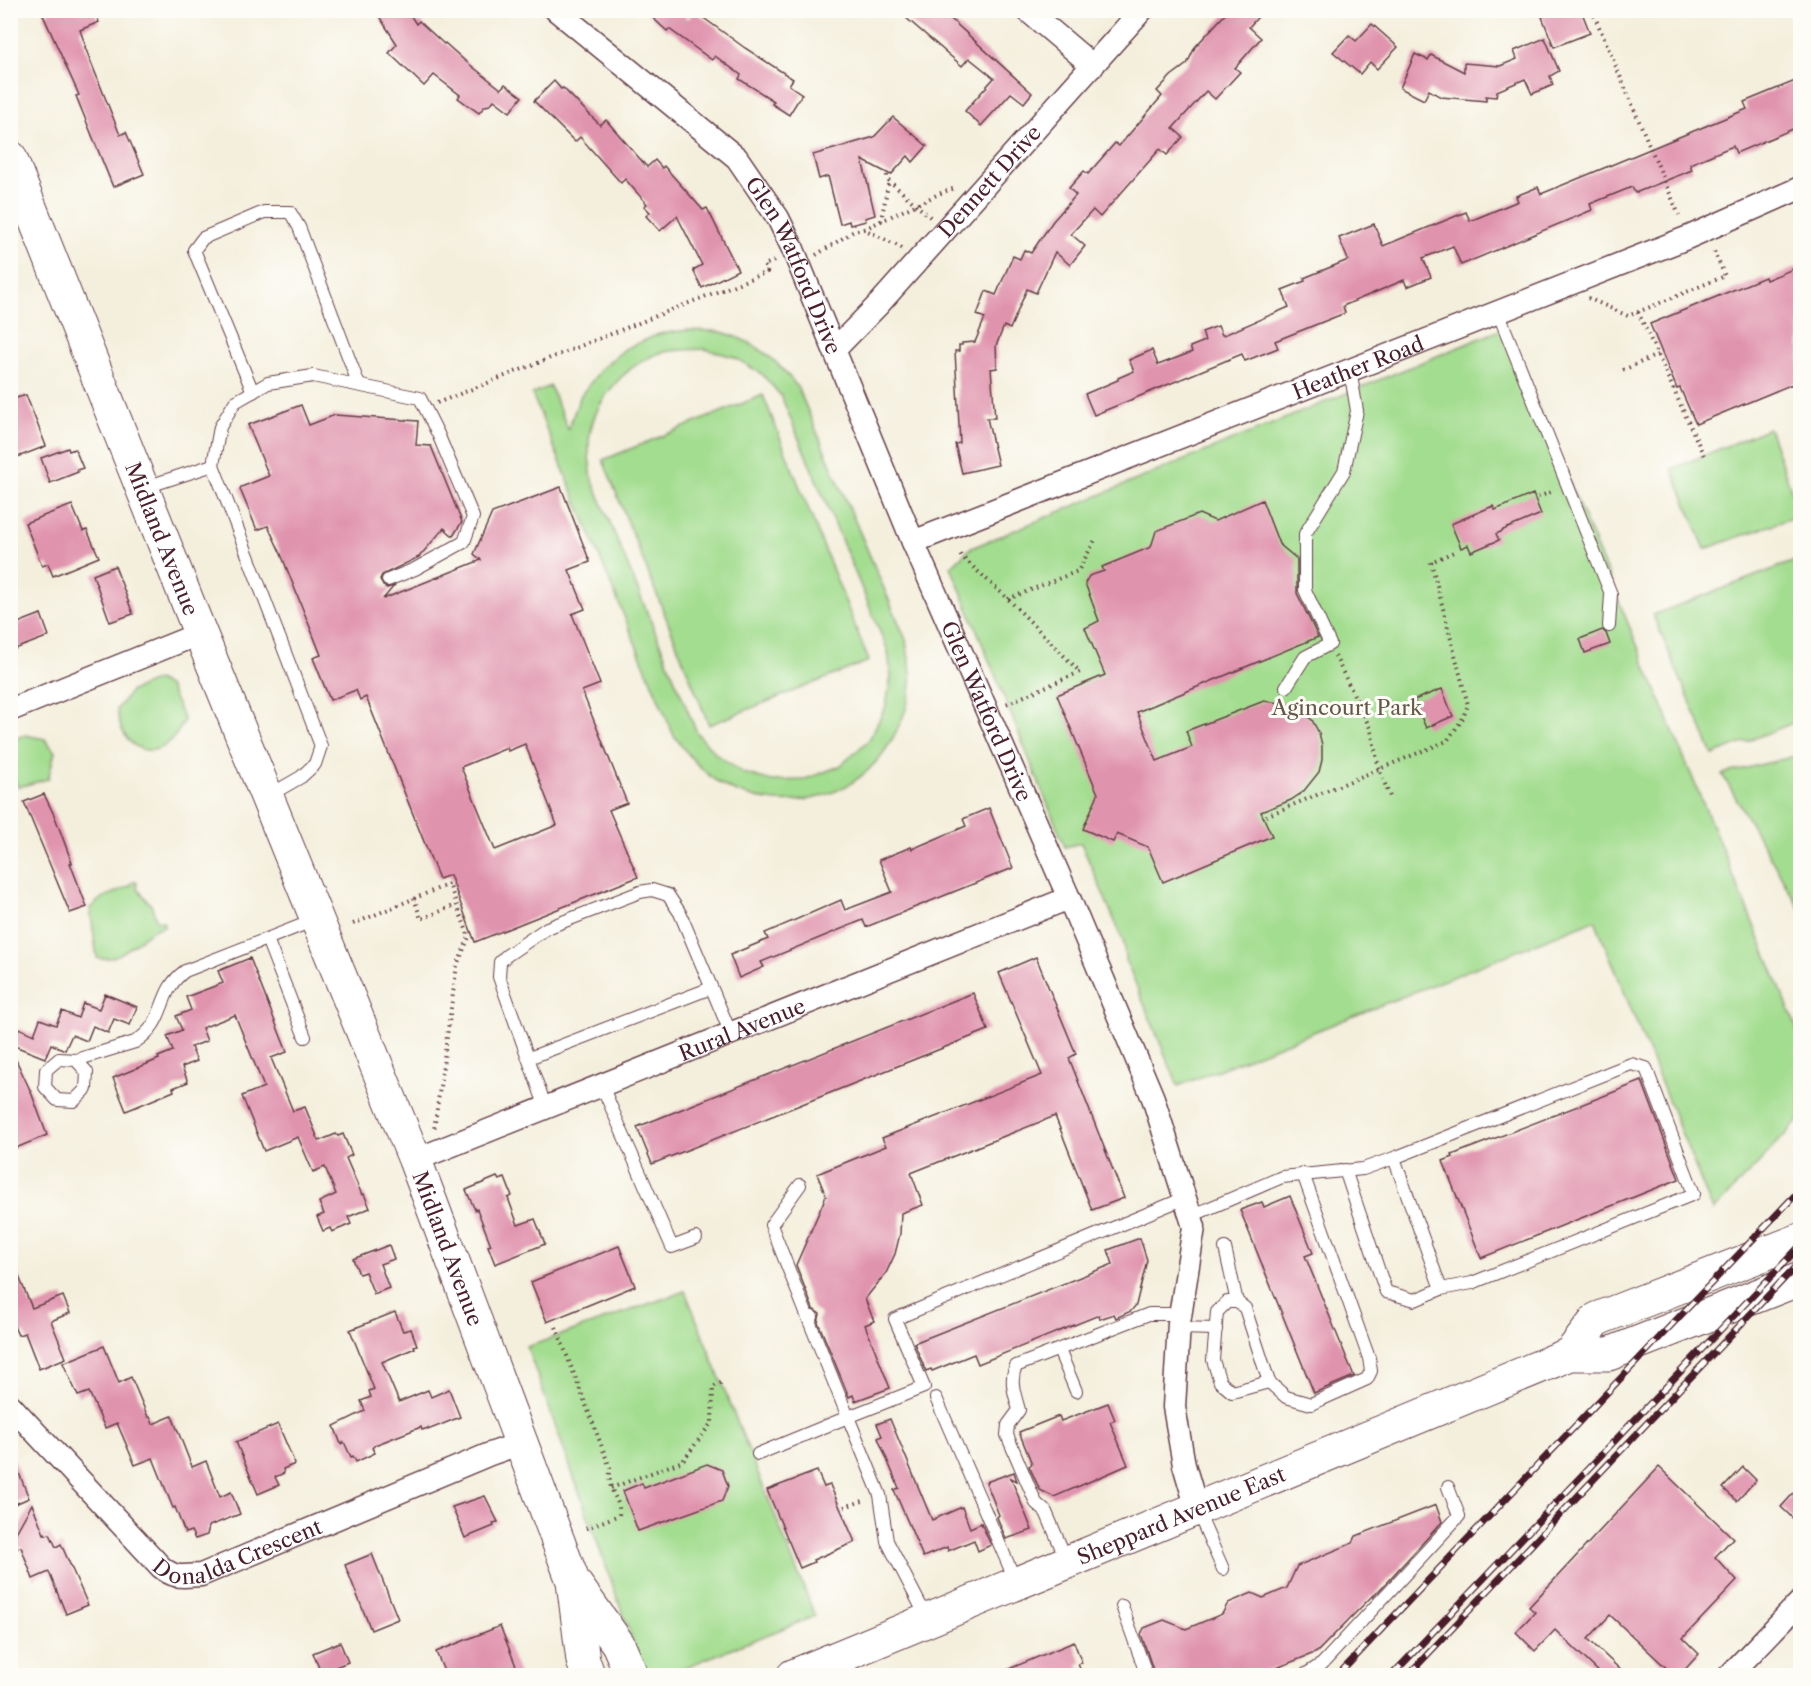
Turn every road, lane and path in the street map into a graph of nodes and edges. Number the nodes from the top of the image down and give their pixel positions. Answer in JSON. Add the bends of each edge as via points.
{"nodes":[{"id":1,"x":555,"y":10,"type":"edge"},
{"id":2,"x":1027,"y":10,"type":"edge"},
{"id":3,"x":1142,"y":10,"type":"edge"},
{"id":4,"x":1592,"y":10,"type":"edge"},
{"id":5,"x":1093,"y":66,"type":"junction"},
{"id":6,"x":10,"y":157,"type":"edge"},
{"id":7,"x":956,"y":188,"type":"dead end"},
{"id":8,"x":1800,"y":188,"type":"edge"},
{"id":9,"x":916,"y":204,"type":"junction"},
{"id":10,"x":1679,"y":215,"type":"dead end"},
{"id":11,"x":930,"y":217,"type":"dead end"},
{"id":12,"x":881,"y":221,"type":"junction"},
{"id":13,"x":864,"y":229,"type":"junction"},
{"id":14,"x":1705,"y":230,"type":"junction"},
{"id":15,"x":792,"y":247,"type":"junction"},
{"id":16,"x":903,"y":248,"type":"dead end"},
{"id":17,"x":816,"y":255,"type":"dead end"},
{"id":18,"x":1563,"y":286,"type":"junction"},
{"id":19,"x":1498,"y":312,"type":"junction"},
{"id":20,"x":1638,"y":312,"type":"junction"},
{"id":21,"x":835,"y":349,"type":"junction"},
{"id":22,"x":1660,"y":354,"type":"junction"},
{"id":23,"x":1350,"y":370,"type":"junction"},
{"id":24,"x":1623,"y":370,"type":"dead end"},
{"id":25,"x":358,"y":385,"type":"junction"},
{"id":26,"x":253,"y":392,"type":"junction"},
{"id":27,"x":425,"y":408,"type":"junction"},
{"id":28,"x":1704,"y":456,"type":"dead end"},
{"id":29,"x":213,"y":465,"type":"junction"},
{"id":30,"x":143,"y":488,"type":"junction"},
{"id":31,"x":1095,"y":540,"type":"dead end"},
{"id":32,"x":913,"y":542,"type":"junction"},
{"id":33,"x":1456,"y":551,"type":"dead end"},
{"id":34,"x":960,"y":555,"type":"dead end"},
{"id":35,"x":388,"y":580,"type":"dead end"},
{"id":36,"x":1008,"y":599,"type":"junction"},
{"id":37,"x":1609,"y":626,"type":"dead end"},
{"id":38,"x":201,"y":633,"type":"junction"},
{"id":39,"x":1330,"y":644,"type":"junction"},
{"id":40,"x":1286,"y":687,"type":"dead end"},
{"id":41,"x":10,"y":710,"type":"edge"},
{"id":42,"x":988,"y":712,"type":"junction"},
{"id":43,"x":1379,"y":769,"type":"junction"},
{"id":44,"x":10,"y":796,"type":"edge"},
{"id":45,"x":267,"y":797,"type":"junction"},
{"id":46,"x":1390,"y":797,"type":"dead end"},
{"id":47,"x":16,"y":806,"type":"dead end"},
{"id":48,"x":1266,"y":816,"type":"dead end"},
{"id":49,"x":414,"y":898,"type":"junction"},
{"id":50,"x":1069,"y":898,"type":"junction"},
{"id":51,"x":456,"y":905,"type":"junction"},
{"id":52,"x":317,"y":920,"type":"junction"},
{"id":53,"x":353,"y":924,"type":"dead end"},
{"id":54,"x":267,"y":939,"type":"junction"},
{"id":55,"x":711,"y":988,"type":"junction"},
{"id":56,"x":731,"y":1034,"type":"junction"},
{"id":57,"x":305,"y":1037,"type":"dead end"},
{"id":58,"x":529,"y":1059,"type":"junction"},
{"id":59,"x":76,"y":1060,"type":"dead end"},
{"id":60,"x":602,"y":1086,"type":"junction"},
{"id":61,"x":546,"y":1108,"type":"junction"},
{"id":62,"x":434,"y":1130,"type":"dead end"},
{"id":63,"x":1394,"y":1158,"type":"junction"},
{"id":64,"x":415,"y":1160,"type":"junction"},
{"id":65,"x":1345,"y":1170,"type":"junction"},
{"id":66,"x":1303,"y":1174,"type":"junction"},
{"id":67,"x":800,"y":1185,"type":"dead end"},
{"id":68,"x":1188,"y":1207,"type":"junction"},
{"id":69,"x":696,"y":1238,"type":"dead end"},
{"id":70,"x":1800,"y":1240,"type":"edge"},
{"id":71,"x":1225,"y":1248,"type":"dead end"},
{"id":72,"x":1800,"y":1279,"type":"edge"},
{"id":73,"x":1441,"y":1289,"type":"junction"},
{"id":74,"x":1238,"y":1302,"type":"junction"},
{"id":75,"x":1179,"y":1321,"type":"junction"},
{"id":76,"x":556,"y":1326,"type":"dead end"},
{"id":77,"x":1216,"y":1329,"type":"junction"},
{"id":78,"x":1059,"y":1350,"type":"junction"},
{"id":79,"x":1570,"y":1354,"type":"junction"},
{"id":80,"x":725,"y":1381,"type":"dead end"},
{"id":81,"x":1269,"y":1382,"type":"junction"},
{"id":82,"x":1076,"y":1391,"type":"dead end"},
{"id":83,"x":936,"y":1398,"type":"dead end"},
{"id":84,"x":10,"y":1405,"type":"edge"},
{"id":85,"x":848,"y":1417,"type":"junction"},
{"id":86,"x":522,"y":1443,"type":"junction"},
{"id":87,"x":758,"y":1454,"type":"dead end"},
{"id":88,"x":686,"y":1458,"type":"junction"},
{"id":89,"x":688,"y":1466,"type":"dead end"},
{"id":90,"x":1448,"y":1487,"type":"dead end"},
{"id":91,"x":611,"y":1488,"type":"junction"},
{"id":92,"x":880,"y":1495,"type":"junction"},
{"id":93,"x":844,"y":1507,"type":"dead end"},
{"id":94,"x":1197,"y":1509,"type":"junction"},
{"id":95,"x":582,"y":1530,"type":"dead end"},
{"id":96,"x":1068,"y":1562,"type":"junction"},
{"id":97,"x":1223,"y":1569,"type":"dead end"},
{"id":98,"x":573,"y":1581,"type":"junction"},
{"id":99,"x":1016,"y":1584,"type":"junction"},
{"id":100,"x":1122,"y":1606,"type":"dead end"},
{"id":101,"x":1798,"y":1610,"type":"edge"},
{"id":102,"x":928,"y":1620,"type":"junction"},
{"id":103,"x":852,"y":1670,"type":"edge"},
{"id":104,"x":589,"y":1676,"type":"edge"},
{"id":105,"x":632,"y":1676,"type":"edge"},
{"id":106,"x":793,"y":1676,"type":"edge"},
{"id":107,"x":1147,"y":1676,"type":"edge"},
{"id":108,"x":1303,"y":1676,"type":"edge"},
{"id":109,"x":1729,"y":1676,"type":"edge"}],
"edges":[{"from":1,"to":15,"type":"street","name":"Glen Watford Drive","via":[[738,159],[778,218]]},
{"from":2,"to":5,"type":"street"},
{"from":3,"to":5,"type":"street","name":"Dennett Drive"},
{"from":4,"to":10,"type":"path"},
{"from":5,"to":21,"type":"street","name":"Dennett Drive"},
{"from":6,"to":30,"type":"main road","name":"Midland Avenue"},
{"from":7,"to":9,"type":"path"},
{"from":8,"to":14,"type":"street","name":"Heather Road"},
{"from":9,"to":11,"type":"path"},
{"from":9,"to":12,"type":"path"},
{"from":9,"to":12,"type":"path","via":[[888,178]]},
{"from":12,"to":13,"type":"path"},
{"from":13,"to":16,"type":"path"},
{"from":13,"to":17,"type":"path","via":[[854,231]]},
{"from":14,"to":18,"type":"street","name":"Heather Road"},
{"from":14,"to":20,"type":"path","via":[[1725,276]]},
{"from":15,"to":21,"type":"street","name":"Glen Watford Drive"},
{"from":15,"to":27,"type":"path","via":[[764,265],[767,272]]},
{"from":18,"to":19,"type":"street","name":"Heather Road"},
{"from":18,"to":20,"type":"path","via":[[1628,316]]},
{"from":19,"to":23,"type":"street","name":"Heather Road"},
{"from":19,"to":37,"type":"lane","via":[[1611,594]]},
{"from":20,"to":22,"type":"path"},
{"from":21,"to":32,"type":"street","name":"Glen Watford Drive"},
{"from":22,"to":24,"type":"path"},
{"from":22,"to":28,"type":"path"},
{"from":23,"to":32,"type":"street","name":"Heather Road"},
{"from":23,"to":39,"type":"lane","via":[[1357,411],[1344,471],[1305,534],[1305,590]]},
{"from":25,"to":26,"type":"lane","via":[[313,376],[268,383]]},
{"from":25,"to":26,"type":"lane","via":[[299,227],[290,212],[264,212],[203,238],[194,250]]},
{"from":25,"to":27,"type":"lane","via":[[420,398]]},
{"from":26,"to":29,"type":"lane","via":[[235,402],[220,427]]},
{"from":27,"to":35,"type":"lane","via":[[473,517],[464,542]]},
{"from":29,"to":30,"type":"lane"},
{"from":29,"to":45,"type":"lane","via":[[321,746],[315,764]]},
{"from":30,"to":38,"type":"main road","name":"Midland Avenue"},
{"from":31,"to":36,"type":"path","via":[[1078,571]]},
{"from":32,"to":42,"type":"street","name":"Glen Watford Drive"},
{"from":33,"to":43,"type":"path","via":[[1431,562],[1468,705],[1447,741]]},
{"from":34,"to":36,"type":"path"},
{"from":36,"to":42,"type":"path","via":[[1080,672]]},
{"from":38,"to":41,"type":"street"},
{"from":38,"to":45,"type":"main road","name":"Midland Avenue"},
{"from":39,"to":40,"type":"lane","via":[[1305,657]]},
{"from":39,"to":43,"type":"path","via":[[1371,730]]},
{"from":42,"to":50,"type":"street","name":"Glen Watford Drive"},
{"from":43,"to":46,"type":"path"},
{"from":43,"to":48,"type":"path"},
{"from":44,"to":47,"type":"path"},
{"from":45,"to":52,"type":"main road","name":"Midland Avenue"},
{"from":49,"to":51,"type":"path","via":[[421,919]]},
{"from":49,"to":51,"type":"path","via":[[449,884]]},
{"from":49,"to":53,"type":"path"},
{"from":50,"to":56,"type":"street","name":"Rural Avenue"},
{"from":50,"to":68,"type":"street","name":"Glen Watford Drive","via":[[1153,1098]]},
{"from":51,"to":62,"type":"path","via":[[469,936],[457,965]]},
{"from":52,"to":54,"type":"lane"},
{"from":52,"to":64,"type":"main road","name":"Midland Avenue"},
{"from":54,"to":57,"type":"lane"},
{"from":54,"to":59,"type":"lane","via":[[193,967],[175,978],[159,1016],[143,1037]]},
{"from":55,"to":56,"type":"lane"},
{"from":55,"to":58,"type":"lane"},
{"from":55,"to":58,"type":"lane","via":[[680,913],[668,894],[640,892],[547,928],[500,962],[499,977]]},
{"from":56,"to":60,"type":"street","name":"Rural Avenue"},
{"from":58,"to":61,"type":"lane"},
{"from":60,"to":61,"type":"street","name":"Rural Avenue"},
{"from":60,"to":69,"type":"lane","via":[[672,1247]]},
{"from":61,"to":64,"type":"street","name":"Rural Avenue"},
{"from":63,"to":65,"type":"lane","via":[[1364,1169]]},
{"from":63,"to":73,"type":"lane"},
{"from":63,"to":73,"type":"lane","via":[[1631,1064],[1646,1068],[1694,1194],[1472,1283]]},
{"from":64,"to":86,"type":"main road","name":"Midland Avenue"},
{"from":65,"to":66,"type":"lane"},
{"from":65,"to":73,"type":"lane","via":[[1386,1292],[1415,1300]]},
{"from":66,"to":68,"type":"lane"},
{"from":66,"to":81,"type":"lane","via":[[1371,1371],[1367,1379],[1311,1404],[1286,1397]]},
{"from":67,"to":85,"type":"lane","via":[[771,1225]]},
{"from":68,"to":75,"type":"street","name":"Glen Watford Drive","via":[[1194,1227]]},
{"from":68,"to":85,"type":"lane","via":[[895,1318],[924,1387]]},
{"from":70,"to":79,"type":"main road","name":"Sheppard Avenue East","via":[[1597,1319]]},
{"from":71,"to":74,"type":"lane"},
{"from":72,"to":79,"type":"main road","name":"Sheppard Avenue East","via":[[1609,1354]]},
{"from":74,"to":77,"type":"lane","via":[[1227,1302],[1217,1312]]},
{"from":74,"to":81,"type":"lane","via":[[1245,1308]]},
{"from":75,"to":77,"type":"lane"},
{"from":75,"to":78,"type":"lane","via":[[1149,1314]]},
{"from":75,"to":94,"type":"street","name":"Glen Watford Drive","via":[[1174,1407]]},
{"from":76,"to":91,"type":"path","via":[[610,1468]]},
{"from":77,"to":81,"type":"lane","via":[[1213,1360],[1220,1382],[1232,1392]]},
{"from":78,"to":82,"type":"lane"},
{"from":78,"to":96,"type":"lane","via":[[1016,1366],[1011,1380],[1019,1410],[1008,1425],[1007,1435],[1036,1503],[1046,1512]]},
{"from":79,"to":94,"type":"main road","name":"Sheppard Avenue East"},
{"from":80,"to":88,"type":"path","via":[[713,1387],[712,1422]]},
{"from":83,"to":99,"type":"lane"},
{"from":84,"to":86,"type":"street","name":"Donalda Crescent","via":[[161,1566],[179,1577],[201,1575]]},
{"from":85,"to":87,"type":"lane"},
{"from":85,"to":92,"type":"lane"},
{"from":86,"to":98,"type":"main road","name":"Midland Avenue"},
{"from":88,"to":89,"type":"path"},
{"from":88,"to":91,"type":"path"},
{"from":90,"to":108,"type":"lane","via":[[1459,1516],[1322,1664]]},
{"from":91,"to":95,"type":"path","via":[[619,1515]]},
{"from":92,"to":93,"type":"path"},
{"from":92,"to":102,"type":"lane","via":[[887,1541]]},
{"from":94,"to":96,"type":"main road","name":"Sheppard Avenue East"},
{"from":94,"to":97,"type":"lane"},
{"from":96,"to":99,"type":"main road","name":"Sheppard Avenue East"},
{"from":98,"to":104,"type":"main road","name":"Midland Avenue","via":[[583,1661]]},
{"from":98,"to":105,"type":"main road","name":"Midland Avenue","via":[[618,1644]]},
{"from":99,"to":102,"type":"main road","name":"Sheppard Avenue East"},
{"from":100,"to":107,"type":"lane"},
{"from":101,"to":109,"type":"street"},
{"from":102,"to":103,"type":"main road","name":"Sheppard Avenue East"},
{"from":103,"to":106,"type":"main road","name":"Sheppard Avenue East"}]}
